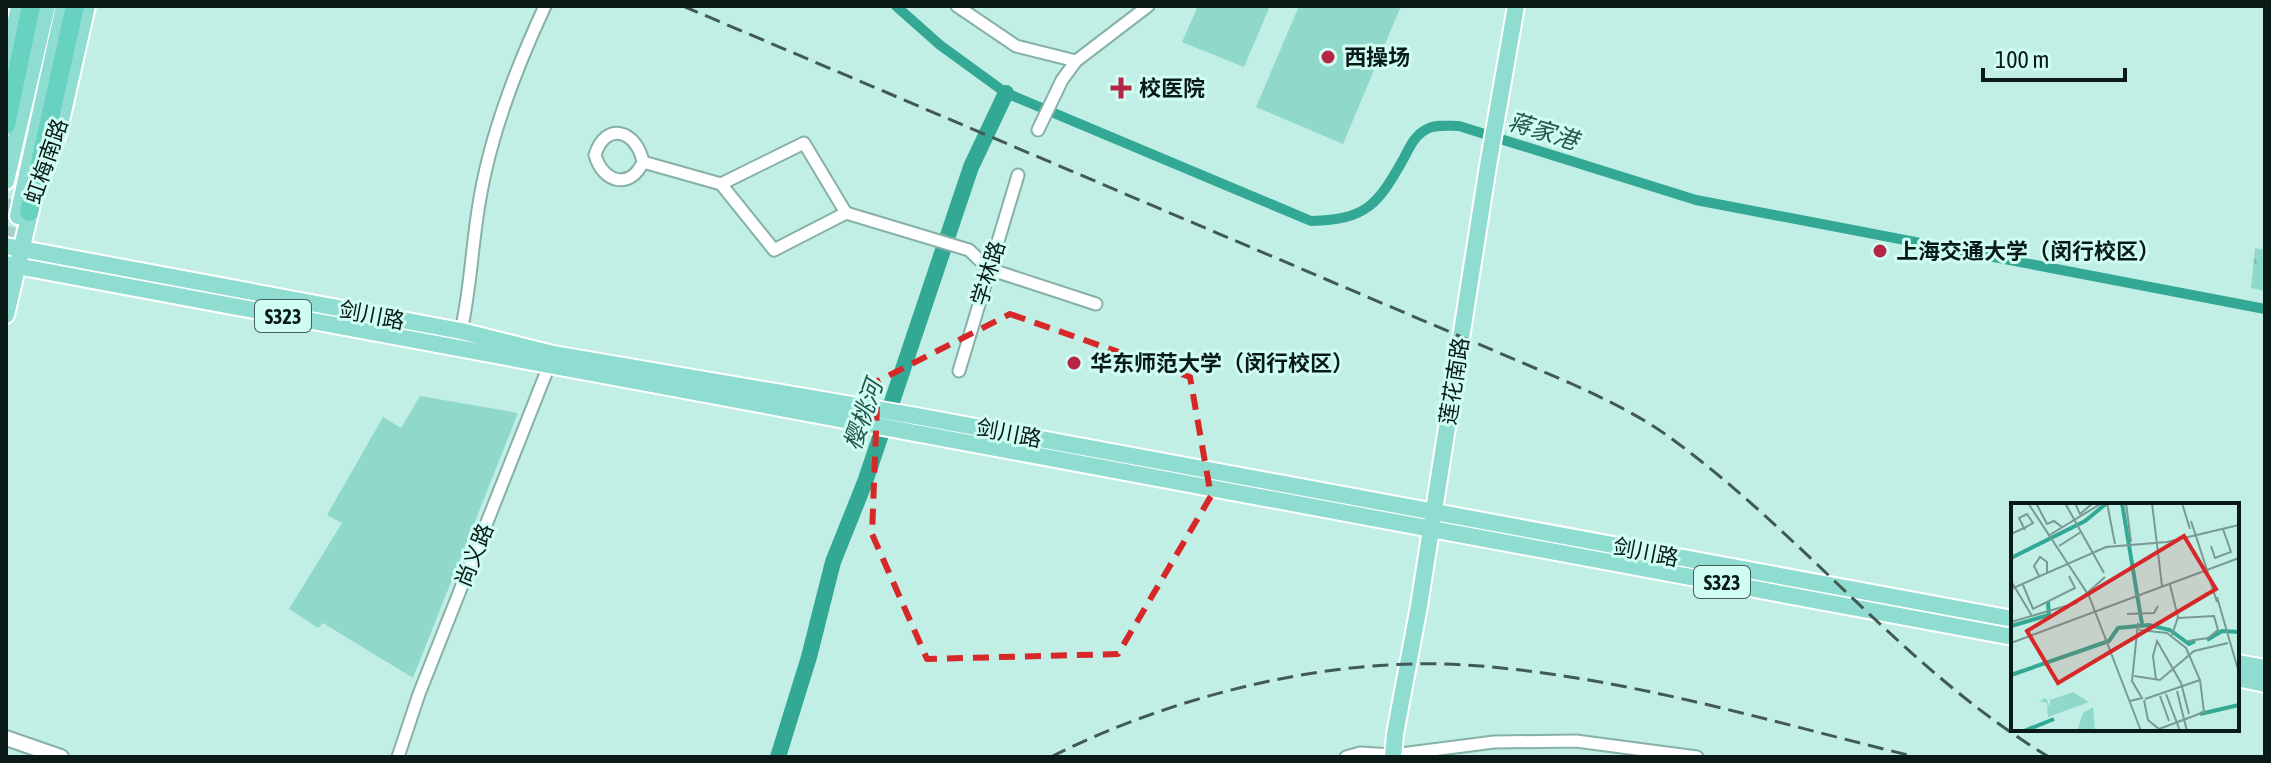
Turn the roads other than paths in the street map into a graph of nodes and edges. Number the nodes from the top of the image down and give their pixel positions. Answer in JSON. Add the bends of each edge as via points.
{"nodes":[{"id":1,"x":19,"y":6,"type":"edge"},
{"id":2,"x":31,"y":6,"type":"edge"},
{"id":3,"x":47,"y":6,"type":"edge"},
{"id":4,"x":64,"y":6,"type":"edge"},
{"id":5,"x":75,"y":6,"type":"edge"},
{"id":6,"x":87,"y":6,"type":"edge"},
{"id":7,"x":545,"y":6,"type":"edge"},
{"id":8,"x":957,"y":6,"type":"edge"},
{"id":9,"x":1148,"y":6,"type":"edge"},
{"id":10,"x":1516,"y":6,"type":"edge"},
{"id":11,"x":1076,"y":61,"type":"junction"},
{"id":12,"x":6,"y":70,"type":"edge"},
{"id":13,"x":6,"y":125,"type":"edge"},
{"id":14,"x":1038,"y":130,"type":"dead end"},
{"id":15,"x":643,"y":162,"type":"junction"},
{"id":16,"x":1018,"y":175,"type":"dead end"},
{"id":17,"x":6,"y":181,"type":"tunnel mouth"},
{"id":18,"x":721,"y":184,"type":"junction"},
{"id":19,"x":29,"y":212,"type":"junction"},
{"id":20,"x":846,"y":213,"type":"junction"},
{"id":21,"x":11,"y":256,"type":"edge"},
{"id":22,"x":989,"y":269,"type":"junction"},
{"id":23,"x":1096,"y":304,"type":"dead end"},
{"id":24,"x":6,"y":315,"type":"edge"},
{"id":25,"x":461,"y":331,"type":"junction"},
{"id":26,"x":551,"y":360,"type":"junction"},
{"id":27,"x":959,"y":371,"type":"dead end"},
{"id":28,"x":1432,"y":521,"type":"junction"},
{"id":29,"x":2011,"y":619,"type":"edge"},
{"id":30,"x":2011,"y":637,"type":"edge"},
{"id":31,"x":2239,"y":663,"type":"edge"},
{"id":32,"x":2265,"y":668,"type":"edge"},
{"id":33,"x":2239,"y":678,"type":"edge"},
{"id":34,"x":2265,"y":684,"type":"edge"},
{"id":35,"x":6,"y":738,"type":"edge"},
{"id":36,"x":1393,"y":756,"type":"edge"},
{"id":37,"x":61,"y":757,"type":"edge"},
{"id":38,"x":398,"y":757,"type":"edge"},
{"id":39,"x":1346,"y":757,"type":"edge"},
{"id":40,"x":1697,"y":757,"type":"edge"}],
"edges":[{"from":1,"to":12,"type":"main road"},
{"from":2,"to":13,"type":"highway"},
{"from":3,"to":17,"type":"main road","name":"虹梅南路"},
{"from":4,"to":21,"type":"main road","name":"虹梅南路"},
{"from":5,"to":19,"type":"highway"},
{"from":6,"to":19,"type":"main road","name":"虹梅南路","via":[[58,134]]},
{"from":7,"to":25,"type":"street","via":[[529,39],[480,195]]},
{"from":8,"to":11,"type":"street","via":[[1016,46]]},
{"from":9,"to":11,"type":"street"},
{"from":10,"to":28,"type":"main road","name":"莲花南路"},
{"from":11,"to":14,"type":"street"},
{"from":15,"to":15,"type":"street","via":[[634,140],[614,133],[601,140],[595,155],[611,179],[632,176]]},
{"from":15,"to":18,"type":"street"},
{"from":16,"to":22,"type":"street","name":"学林路"},
{"from":18,"to":20,"type":"street","via":[[774,250]]},
{"from":18,"to":20,"type":"street","via":[[804,143]]},
{"from":19,"to":21,"type":"main road","name":"虹梅南路"},
{"from":20,"to":22,"type":"street","via":[[969,250]]},
{"from":21,"to":24,"type":"main road","name":"虹梅南路"},
{"from":21,"to":25,"type":"main road","name":"剑川路"},
{"from":21,"to":26,"type":"main road","name":"剑川路","number":"S323"},
{"from":22,"to":23,"type":"street"},
{"from":22,"to":27,"type":"street","name":"学林路"},
{"from":25,"to":26,"type":"main road","name":"剑川路"},
{"from":26,"to":28,"type":"main road","name":"剑川路","number":"S323","via":[[862,424]]},
{"from":26,"to":28,"type":"main road","name":"剑川路","via":[[916,416]]},
{"from":26,"to":38,"type":"street","name":"尚义路"},
{"from":28,"to":29,"type":"main road","name":"剑川路"},
{"from":28,"to":30,"type":"main road","name":"剑川路","number":"S323"},
{"from":28,"to":36,"type":"main road","name":"莲花南路"},
{"from":31,"to":32,"type":"main road"},
{"from":33,"to":34,"type":"main road"},
{"from":35,"to":37,"type":"street"},
{"from":36,"to":39,"type":"street"},
{"from":36,"to":40,"type":"street","via":[[1494,742],[1576,741]]}]}
